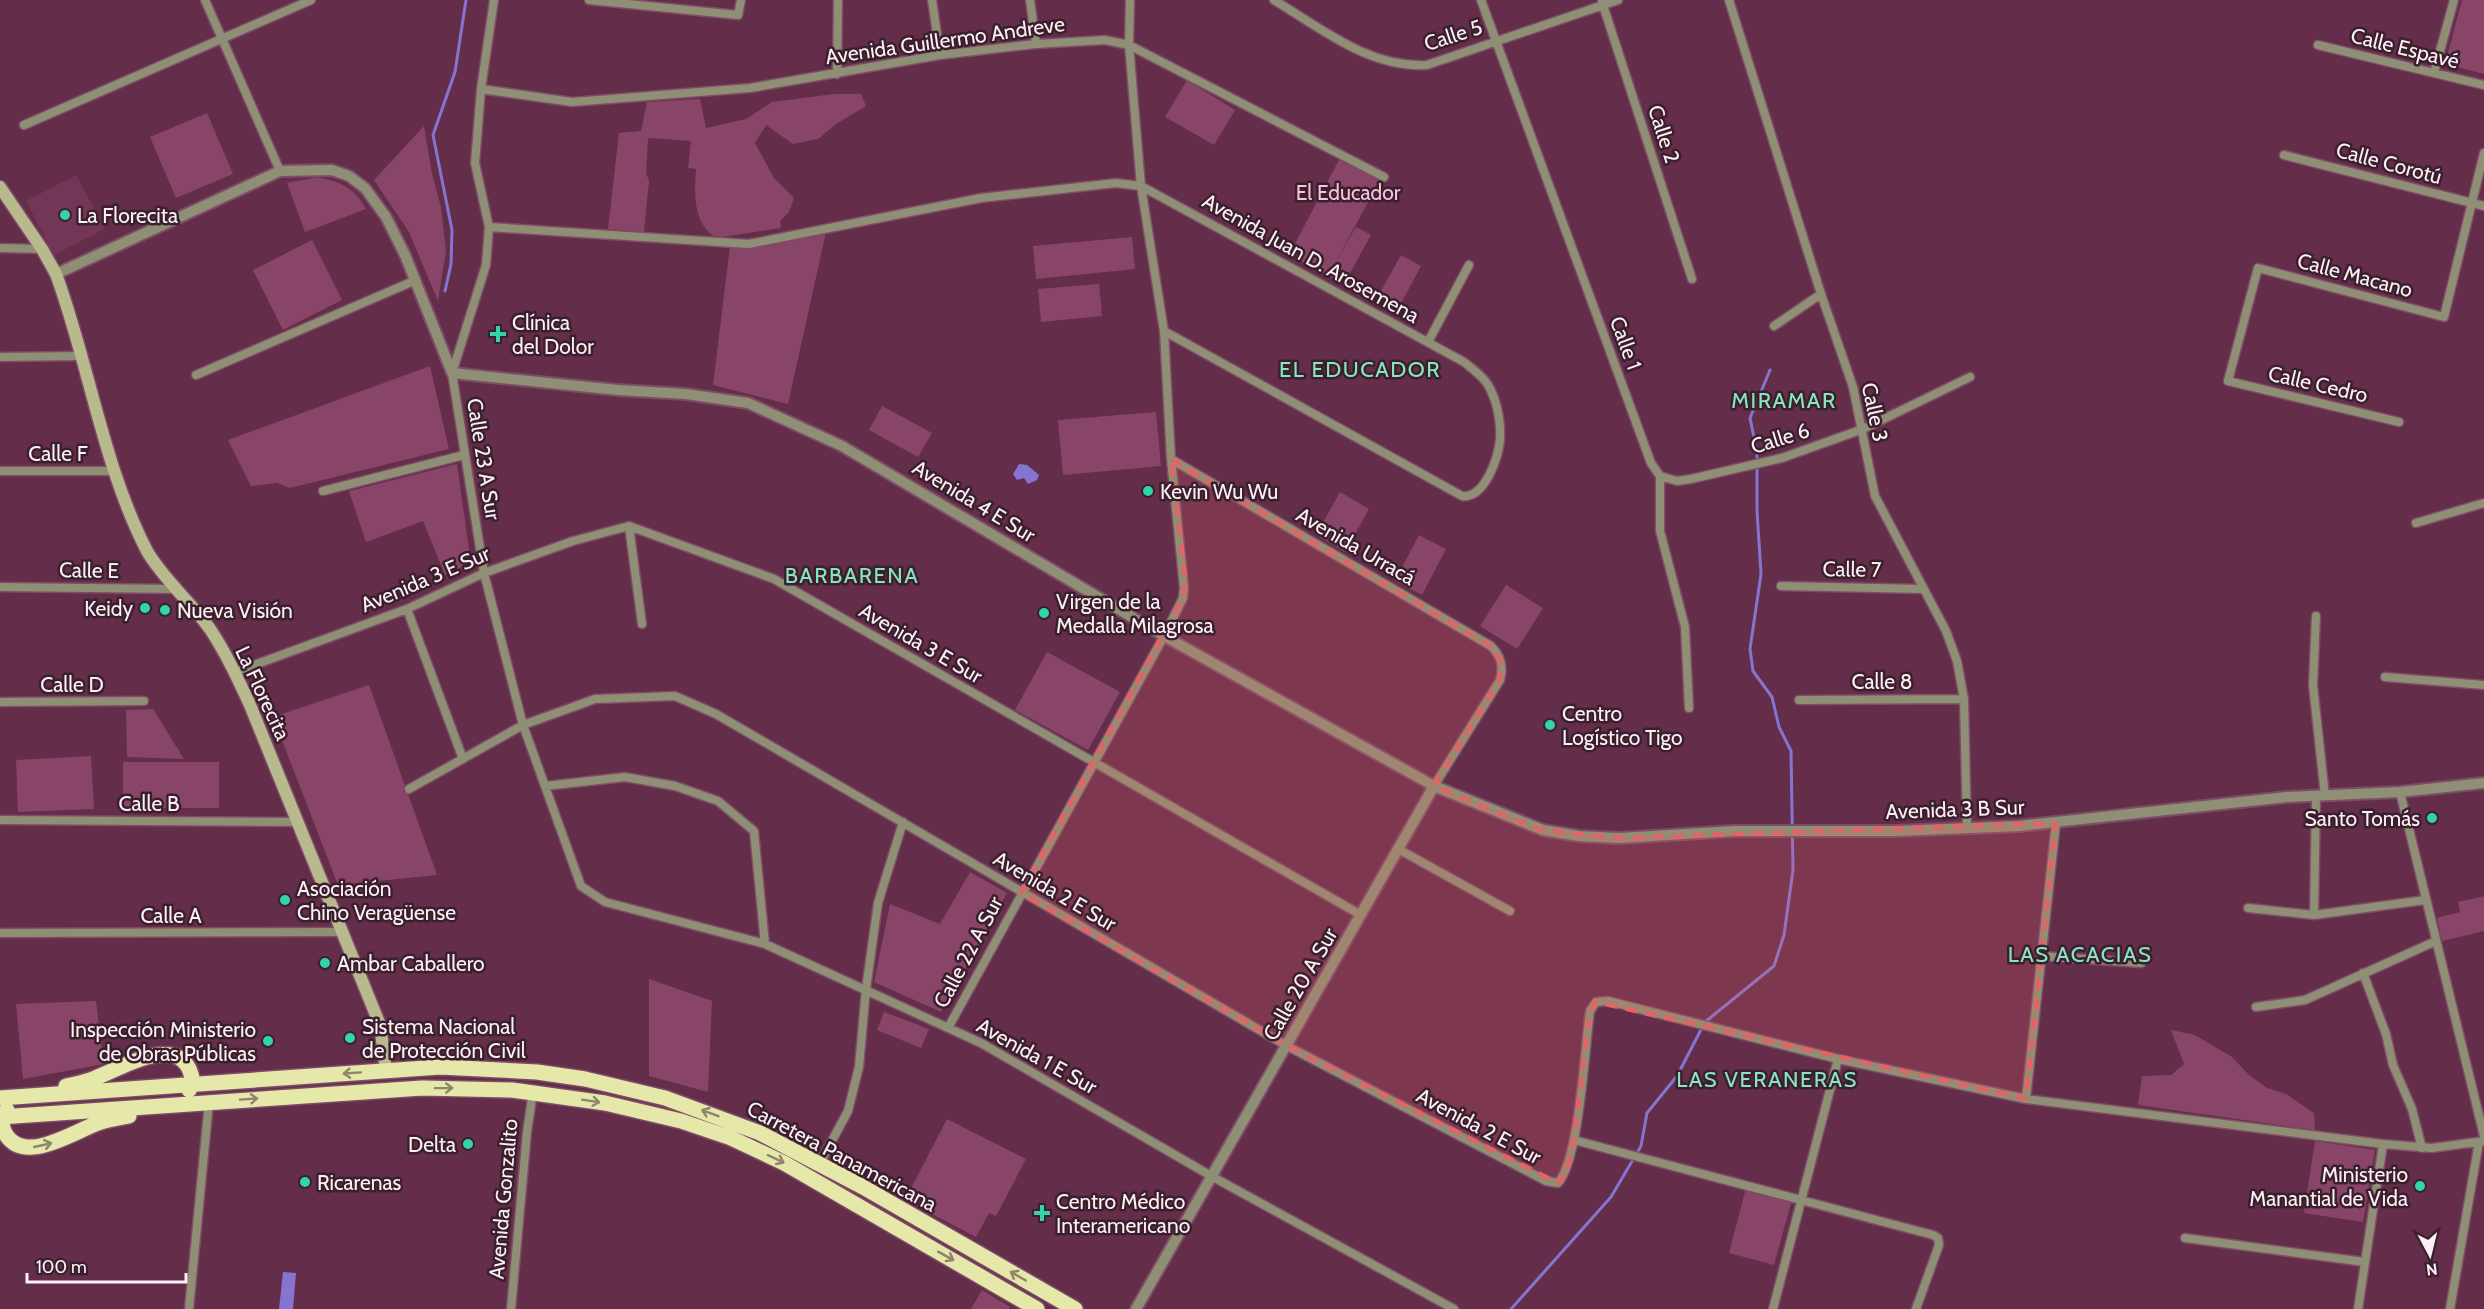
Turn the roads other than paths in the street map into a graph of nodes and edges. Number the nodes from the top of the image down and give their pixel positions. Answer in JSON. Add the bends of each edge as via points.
{"nodes":[{"id":1,"x":205,"y":0,"type":"edge"},
{"id":2,"x":311,"y":0,"type":"edge"},
{"id":3,"x":494,"y":0,"type":"edge"},
{"id":4,"x":589,"y":0,"type":"edge"},
{"id":5,"x":741,"y":0,"type":"edge"},
{"id":6,"x":838,"y":0,"type":"edge"},
{"id":7,"x":932,"y":0,"type":"edge"},
{"id":8,"x":1030,"y":0,"type":"edge"},
{"id":9,"x":1130,"y":0,"type":"edge"},
{"id":10,"x":1274,"y":0,"type":"edge"},
{"id":11,"x":1481,"y":0,"type":"edge"},
{"id":12,"x":1618,"y":0,"type":"edge"},
{"id":13,"x":1729,"y":0,"type":"edge"},
{"id":14,"x":2454,"y":0,"type":"edge"},
{"id":15,"x":1603,"y":3,"type":"edge"},
{"id":16,"x":221,"y":40,"type":"junction"},
{"id":17,"x":1496,"y":40,"type":"junction"},
{"id":18,"x":1036,"y":44,"type":"junction"},
{"id":19,"x":1129,"y":45,"type":"junction"},
{"id":20,"x":2318,"y":45,"type":"dead end"},
{"id":21,"x":940,"y":55,"type":"junction"},
{"id":22,"x":2434,"y":73,"type":"junction"},
{"id":23,"x":837,"y":74,"type":"junction"},
{"id":24,"x":2484,"y":85,"type":"edge"},
{"id":25,"x":481,"y":89,"type":"junction"},
{"id":26,"x":24,"y":125,"type":"dead end"},
{"id":27,"x":2484,"y":153,"type":"edge"},
{"id":28,"x":2284,"y":155,"type":"dead end"},
{"id":29,"x":280,"y":171,"type":"junction"},
{"id":30,"x":1384,"y":177,"type":"dead end"},
{"id":31,"x":1141,"y":186,"type":"junction"},
{"id":32,"x":0,"y":187,"type":"edge"},
{"id":33,"x":2470,"y":203,"type":"junction"},
{"id":34,"x":2484,"y":206,"type":"edge"},
{"id":35,"x":489,"y":227,"type":"junction"},
{"id":36,"x":0,"y":248,"type":"edge"},
{"id":37,"x":42,"y":249,"type":"junction"},
{"id":38,"x":1469,"y":265,"type":"dead end"},
{"id":39,"x":56,"y":274,"type":"junction"},
{"id":40,"x":1692,"y":279,"type":"dead end"},
{"id":41,"x":416,"y":280,"type":"junction"},
{"id":42,"x":1821,"y":294,"type":"junction"},
{"id":43,"x":1774,"y":326,"type":"dead end"},
{"id":44,"x":1164,"y":331,"type":"junction"},
{"id":45,"x":1428,"y":342,"type":"junction"},
{"id":46,"x":0,"y":357,"type":"edge"},
{"id":47,"x":82,"y":357,"type":"junction"},
{"id":48,"x":452,"y":373,"type":"junction"},
{"id":49,"x":196,"y":375,"type":"dead end"},
{"id":50,"x":1970,"y":377,"type":"dead end"},
{"id":51,"x":2228,"y":381,"type":"joint"},
{"id":52,"x":2399,"y":422,"type":"dead end"},
{"id":53,"x":1863,"y":429,"type":"junction"},
{"id":54,"x":464,"y":455,"type":"junction"},
{"id":55,"x":1171,"y":459,"type":"junction"},
{"id":56,"x":0,"y":471,"type":"edge"},
{"id":57,"x":116,"y":471,"type":"junction"},
{"id":58,"x":1660,"y":476,"type":"junction"},
{"id":59,"x":323,"y":491,"type":"dead end"},
{"id":60,"x":2484,"y":503,"type":"edge"},
{"id":61,"x":2416,"y":523,"type":"dead end"},
{"id":62,"x":629,"y":526,"type":"junction"},
{"id":63,"x":484,"y":573,"type":"junction"},
{"id":64,"x":1781,"y":586,"type":"dead end"},
{"id":65,"x":0,"y":587,"type":"edge"},
{"id":66,"x":178,"y":589,"type":"junction"},
{"id":67,"x":1923,"y":589,"type":"junction"},
{"id":68,"x":407,"y":609,"type":"junction"},
{"id":69,"x":2316,"y":616,"type":"dead end"},
{"id":70,"x":642,"y":624,"type":"dead end"},
{"id":71,"x":1164,"y":636,"type":"junction"},
{"id":72,"x":235,"y":672,"type":"junction"},
{"id":73,"x":2385,"y":677,"type":"dead end"},
{"id":74,"x":1500,"y":680,"type":"joint"},
{"id":75,"x":2484,"y":685,"type":"edge"},
{"id":76,"x":1964,"y":699,"type":"junction"},
{"id":77,"x":1799,"y":700,"type":"dead end"},
{"id":78,"x":144,"y":701,"type":"dead end"},
{"id":79,"x":0,"y":702,"type":"edge"},
{"id":80,"x":1689,"y":708,"type":"dead end"},
{"id":81,"x":523,"y":725,"type":"junction"},
{"id":82,"x":463,"y":759,"type":"junction"},
{"id":83,"x":1094,"y":763,"type":"junction"},
{"id":84,"x":2484,"y":783,"type":"edge"},
{"id":85,"x":545,"y":786,"type":"junction"},
{"id":86,"x":1434,"y":786,"type":"junction"},
{"id":87,"x":409,"y":789,"type":"dead end"},
{"id":88,"x":2400,"y":792,"type":"junction"},
{"id":89,"x":2320,"y":797,"type":"junction"},
{"id":90,"x":0,"y":820,"type":"edge"},
{"id":91,"x":298,"y":822,"type":"junction"},
{"id":92,"x":903,"y":822,"type":"junction"},
{"id":93,"x":2056,"y":823,"type":"junction"},
{"id":94,"x":1967,"y":829,"type":"junction"},
{"id":95,"x":1400,"y":850,"type":"junction"},
{"id":96,"x":581,"y":886,"type":"joint"},
{"id":97,"x":1020,"y":893,"type":"junction"},
{"id":98,"x":2425,"y":900,"type":"junction"},
{"id":99,"x":2248,"y":908,"type":"dead end"},
{"id":100,"x":1510,"y":911,"type":"dead end"},
{"id":101,"x":1361,"y":915,"type":"junction"},
{"id":102,"x":2314,"y":915,"type":"junction"},
{"id":103,"x":342,"y":932,"type":"junction"},
{"id":104,"x":0,"y":933,"type":"edge"},
{"id":105,"x":2436,"y":941,"type":"junction"},
{"id":106,"x":765,"y":944,"type":"junction"},
{"id":107,"x":2042,"y":956,"type":"junction"},
{"id":108,"x":2141,"y":963,"type":"dead end"},
{"id":109,"x":2363,"y":973,"type":"junction"},
{"id":110,"x":866,"y":988,"type":"junction"},
{"id":111,"x":2256,"y":1007,"type":"dead end"},
{"id":112,"x":948,"y":1028,"type":"junction"},
{"id":113,"x":1287,"y":1046,"type":"junction"},
{"id":114,"x":1838,"y":1059,"type":"junction"},
{"id":115,"x":440,"y":1067,"type":"junction"},
{"id":116,"x":386,"y":1070,"type":"junction"},
{"id":117,"x":193,"y":1084,"type":"junction"},
{"id":118,"x":116,"y":1089,"type":"junction"},
{"id":119,"x":633,"y":1089,"type":"junction"},
{"id":120,"x":533,"y":1092,"type":"junction"},
{"id":121,"x":25,"y":1096,"type":"junction"},
{"id":122,"x":0,"y":1098,"type":"edge"},
{"id":123,"x":2026,"y":1099,"type":"junction"},
{"id":124,"x":209,"y":1102,"type":"junction"},
{"id":125,"x":184,"y":1104,"type":"junction"},
{"id":126,"x":72,"y":1112,"type":"junction"},
{"id":127,"x":1,"y":1117,"type":"edge"},
{"id":128,"x":1574,"y":1140,"type":"junction"},
{"id":129,"x":2482,"y":1140,"type":"edge"},
{"id":130,"x":2383,"y":1144,"type":"junction"},
{"id":131,"x":2422,"y":1148,"type":"junction"},
{"id":132,"x":820,"y":1163,"type":"junction"},
{"id":133,"x":1213,"y":1177,"type":"junction"},
{"id":134,"x":1802,"y":1199,"type":"junction"},
{"id":135,"x":2185,"y":1238,"type":"dead end"},
{"id":136,"x":2365,"y":1262,"type":"junction"},
{"id":137,"x":189,"y":1309,"type":"edge"},
{"id":138,"x":511,"y":1309,"type":"edge"},
{"id":139,"x":1037,"y":1309,"type":"edge"},
{"id":140,"x":1075,"y":1309,"type":"edge"},
{"id":141,"x":1136,"y":1309,"type":"edge"},
{"id":142,"x":1454,"y":1309,"type":"edge"},
{"id":143,"x":1773,"y":1309,"type":"edge"},
{"id":144,"x":1916,"y":1309,"type":"edge"},
{"id":145,"x":2358,"y":1309,"type":"edge"},
{"id":146,"x":2451,"y":1309,"type":"edge"}],
"edges":[{"from":1,"to":16,"type":"street"},
{"from":2,"to":16,"type":"street"},
{"from":3,"to":25,"type":"street","name":"Calle 23 A Sur"},
{"from":4,"to":5,"type":"street","via":[[738,15]]},
{"from":6,"to":23,"type":"street"},
{"from":7,"to":21,"type":"street"},
{"from":8,"to":18,"type":"street"},
{"from":9,"to":19,"type":"street","name":"Calle 22 A Sur"},
{"from":10,"to":17,"type":"street","name":"Calle 5","via":[[1362,53],[1408,66],[1427,65]]},
{"from":11,"to":17,"type":"street","name":"Calle 1"},
{"from":12,"to":15,"type":"street","name":"Calle 5"},
{"from":13,"to":42,"type":"street","name":"Calle 3"},
{"from":14,"to":22,"type":"street"},
{"from":15,"to":17,"type":"street","name":"Calle 5"},
{"from":15,"to":40,"type":"street","name":"Calle 2"},
{"from":16,"to":26,"type":"street"},
{"from":16,"to":29,"type":"street"},
{"from":17,"to":58,"type":"street","name":"Calle 1","via":[[1651,463]]},
{"from":18,"to":19,"type":"street","name":"Avenida Guillermo Andreve","via":[[1105,39]]},
{"from":18,"to":21,"type":"street","name":"Avenida Guillermo Andreve"},
{"from":19,"to":30,"type":"street","name":"Avenida Guillermo Andreve"},
{"from":19,"to":31,"type":"street","name":"Calle 22 A Sur"},
{"from":20,"to":22,"type":"street","name":"Calle Espavé"},
{"from":21,"to":23,"type":"street","name":"Avenida Guillermo Andreve"},
{"from":22,"to":24,"type":"street","name":"Calle Espavé"},
{"from":23,"to":25,"type":"street","name":"Avenida Guillermo Andreve","via":[[750,88],[572,102]]},
{"from":25,"to":35,"type":"street","name":"Calle 23 A Sur","via":[[475,163]]},
{"from":27,"to":33,"type":"street"},
{"from":28,"to":33,"type":"street","name":"Calle Corotú"},
{"from":29,"to":39,"type":"street"},
{"from":29,"to":41,"type":"street","via":[[332,170],[365,188],[386,217]]},
{"from":31,"to":35,"type":"street","via":[[1116,183],[981,198],[749,244]]},
{"from":31,"to":44,"type":"street","name":"Calle 22 A Sur"},
{"from":31,"to":45,"type":"street","name":"Avenida Juan D. Arosemena"},
{"from":32,"to":37,"type":"main road","name":"La Florecita"},
{"from":33,"to":34,"type":"street","name":"Calle Corotú"},
{"from":33,"to":51,"type":"street","name":"Calle Macano","via":[[2444,317],[2258,268]]},
{"from":35,"to":48,"type":"street","name":"Calle 23 A Sur","via":[[486,265]]},
{"from":36,"to":37,"type":"street"},
{"from":37,"to":39,"type":"main road","name":"La Florecita"},
{"from":38,"to":45,"type":"street"},
{"from":39,"to":47,"type":"main road","name":"La Florecita"},
{"from":41,"to":48,"type":"street"},
{"from":41,"to":49,"type":"street"},
{"from":42,"to":43,"type":"street"},
{"from":42,"to":53,"type":"street","name":"Calle 3"},
{"from":44,"to":45,"type":"street","name":"Avenida Juan D. Arosemena","via":[[1457,493],[1472,496],[1480,490],[1498,453],[1500,438],[1492,392],[1481,375]]},
{"from":44,"to":55,"type":"street","name":"Calle 22 A Sur"},
{"from":46,"to":47,"type":"street"},
{"from":47,"to":57,"type":"main road","name":"La Florecita"},
{"from":48,"to":54,"type":"street","name":"Calle 23 A Sur"},
{"from":48,"to":71,"type":"street","name":"Avenida 4 E Sur","via":[[748,403],[842,446]]},
{"from":50,"to":53,"type":"street","name":"Calle 6"},
{"from":51,"to":52,"type":"street","name":"Calle Cedro"},
{"from":53,"to":58,"type":"street","name":"Calle 6","via":[[1766,462],[1677,481]]},
{"from":53,"to":67,"type":"street","name":"Calle 3","via":[[1875,496]]},
{"from":54,"to":59,"type":"street"},
{"from":54,"to":63,"type":"street","name":"Calle 23 A Sur"},
{"from":55,"to":71,"type":"street","name":"Calle 22 A Sur","via":[[1184,588]]},
{"from":55,"to":74,"type":"street","name":"Avenida Urracá","via":[[1491,646],[1501,661]]},
{"from":56,"to":57,"type":"street","name":"Calle F"},
{"from":57,"to":66,"type":"main road","name":"La Florecita","via":[[148,553]]},
{"from":58,"to":80,"type":"street","name":"Calle 1","via":[[1660,531],[1685,627]]},
{"from":60,"to":61,"type":"street"},
{"from":62,"to":63,"type":"street","name":"Avenida 3 E Sur"},
{"from":62,"to":70,"type":"street"},
{"from":62,"to":83,"type":"street","name":"Avenida 3 E Sur","via":[[774,579]]},
{"from":63,"to":68,"type":"street","name":"Avenida 3 E Sur"},
{"from":63,"to":81,"type":"street","name":"Calle 23 A Sur"},
{"from":64,"to":67,"type":"street","name":"Calle 7"},
{"from":65,"to":66,"type":"street","name":"Calle E"},
{"from":66,"to":72,"type":"main road","name":"La Florecita","via":[[210,629]]},
{"from":67,"to":76,"type":"street","name":"Calle 3","via":[[1958,661]]},
{"from":68,"to":72,"type":"street","name":"Avenida 3 E Sur"},
{"from":68,"to":82,"type":"street"},
{"from":69,"to":89,"type":"street","via":[[2313,686]]},
{"from":71,"to":83,"type":"street","name":"Calle 22 A Sur"},
{"from":71,"to":86,"type":"street","name":"Avenida 4 E Sur"},
{"from":72,"to":91,"type":"main road","name":"La Florecita"},
{"from":73,"to":75,"type":"street"},
{"from":74,"to":86,"type":"street","name":"Calle 20 A Sur"},
{"from":76,"to":77,"type":"street","name":"Calle 8"},
{"from":76,"to":94,"type":"street","name":"Calle 3"},
{"from":78,"to":79,"type":"street","name":"Calle D"},
{"from":81,"to":82,"type":"street","name":"Avenida 2 E Sur"},
{"from":81,"to":85,"type":"street","name":"Calle 23 A Sur"},
{"from":81,"to":92,"type":"street","name":"Avenida 2 E Sur","via":[[595,699],[675,696],[716,714]]},
{"from":82,"to":87,"type":"street","name":"Avenida 2 E Sur"},
{"from":83,"to":97,"type":"street","name":"Calle 22 A Sur"},
{"from":83,"to":101,"type":"street","name":"Avenida 3 E Sur"},
{"from":84,"to":88,"type":"street","name":"Avenida 3 B Sur"},
{"from":85,"to":96,"type":"street","name":"Calle 23 A Sur"},
{"from":85,"to":106,"type":"street","via":[[625,777],[675,786],[718,801],[754,831]]},
{"from":86,"to":94,"type":"street","name":"Avenida 3 B Sur","via":[[1543,830],[1579,836]]},
{"from":86,"to":95,"type":"street","name":"Calle 20 A Sur"},
{"from":88,"to":89,"type":"street","name":"Avenida 3 B Sur"},
{"from":88,"to":98,"type":"street"},
{"from":89,"to":93,"type":"street","name":"Avenida 3 B Sur","via":[[2145,811]]},
{"from":89,"to":102,"type":"street"},
{"from":90,"to":91,"type":"street","name":"Calle B"},
{"from":91,"to":103,"type":"main road","name":"La Florecita"},
{"from":92,"to":97,"type":"street","name":"Avenida 2 E Sur"},
{"from":92,"to":110,"type":"street","via":[[878,903]]},
{"from":93,"to":94,"type":"street","name":"Avenida 3 B Sur"},
{"from":93,"to":107,"type":"street"},
{"from":95,"to":100,"type":"street"},
{"from":95,"to":101,"type":"street","name":"Calle 20 A Sur"},
{"from":96,"to":106,"type":"street","name":"Avenida 1 E Sur","via":[[604,902]]},
{"from":97,"to":112,"type":"street","name":"Calle 22 A Sur"},
{"from":97,"to":113,"type":"street","name":"Avenida 2 E Sur"},
{"from":98,"to":102,"type":"street"},
{"from":98,"to":105,"type":"street"},
{"from":99,"to":102,"type":"street"},
{"from":101,"to":113,"type":"street","name":"Calle 20 A Sur"},
{"from":103,"to":104,"type":"street","name":"Calle A"},
{"from":103,"to":116,"type":"main road","name":"La Florecita","via":[[380,1025]]},
{"from":105,"to":109,"type":"street"},
{"from":105,"to":129,"type":"street"},
{"from":106,"to":110,"type":"street","name":"Avenida 1 E Sur"},
{"from":107,"to":108,"type":"street"},
{"from":107,"to":123,"type":"street"},
{"from":109,"to":111,"type":"street","via":[[2305,1000]]},
{"from":109,"to":131,"type":"street"},
{"from":110,"to":112,"type":"street","name":"Avenida 1 E Sur"},
{"from":110,"to":132,"type":"street","via":[[854,1089],[848,1111]]},
{"from":112,"to":133,"type":"street","name":"Avenida 1 E Sur","via":[[981,1043]]},
{"from":113,"to":128,"type":"street","name":"Avenida 2 E Sur","via":[[1546,1181],[1558,1184],[1566,1175]]},
{"from":113,"to":133,"type":"street","name":"Calle 20 A Sur"},
{"from":114,"to":123,"type":"street"},
{"from":114,"to":128,"type":"street","via":[[1608,1001],[1596,1002],[1590,1011]]},
{"from":114,"to":134,"type":"street"},
{"from":115,"to":116,"type":"highway","name":"Carretera Panamericana"},
{"from":115,"to":119,"type":"highway","name":"Carretera Panamericana","via":[[537,1072]]},
{"from":115,"to":120,"type":"highway","via":[[522,1082]]},
{"from":116,"to":117,"type":"highway","name":"Carretera Panamericana","one_way":true},
{"from":117,"to":118,"type":"highway","name":"Carretera Panamericana"},
{"from":117,"to":121,"type":"highway","via":[[184,1061],[159,1054],[91,1080]]},
{"from":117,"to":126,"type":"highway","via":[[184,1093]]},
{"from":118,"to":121,"type":"highway","name":"Carretera Panamericana"},
{"from":118,"to":127,"type":"highway","via":[[9,1108]]},
{"from":119,"to":120,"type":"highway","via":[[555,1084]]},
{"from":132,"to":119,"type":"highway","name":"Carretera Panamericana","one_way":true,"via":[[729,1120]]},
{"from":124,"to":120,"type":"highway","name":"Carretera Panamericana","one_way":true,"via":[[411,1088]]},
{"from":120,"to":138,"type":"street","name":"Avenida Gonzalito"},
{"from":120,"to":139,"type":"highway","name":"Carretera Panamericana","one_way":true,"via":[[605,1103],[731,1138],[784,1163]]},
{"from":121,"to":122,"type":"highway","name":"Carretera Panamericana"},
{"from":123,"to":130,"type":"street"},
{"from":124,"to":125,"type":"highway","name":"Carretera Panamericana"},
{"from":124,"to":137,"type":"street"},
{"from":125,"to":126,"type":"highway","name":"Carretera Panamericana"},
{"from":127,"to":125,"type":"highway","one_way":true,"via":[[4,1131],[12,1139],[37,1147],[100,1122]]},
{"from":126,"to":127,"type":"highway","name":"Carretera Panamericana"},
{"from":128,"to":134,"type":"street"},
{"from":129,"to":131,"type":"street"},
{"from":129,"to":146,"type":"street"},
{"from":130,"to":131,"type":"street"},
{"from":130,"to":136,"type":"street"},
{"from":140,"to":132,"type":"highway","name":"Carretera Panamericana","one_way":true},
{"from":133,"to":141,"type":"street","name":"Calle 20 A Sur"},
{"from":133,"to":142,"type":"street","name":"Avenida 1 E Sur"},
{"from":134,"to":143,"type":"street"},
{"from":134,"to":144,"type":"street","via":[[1938,1238],[1939,1245]]},
{"from":135,"to":136,"type":"street"},
{"from":136,"to":145,"type":"street"}]}
